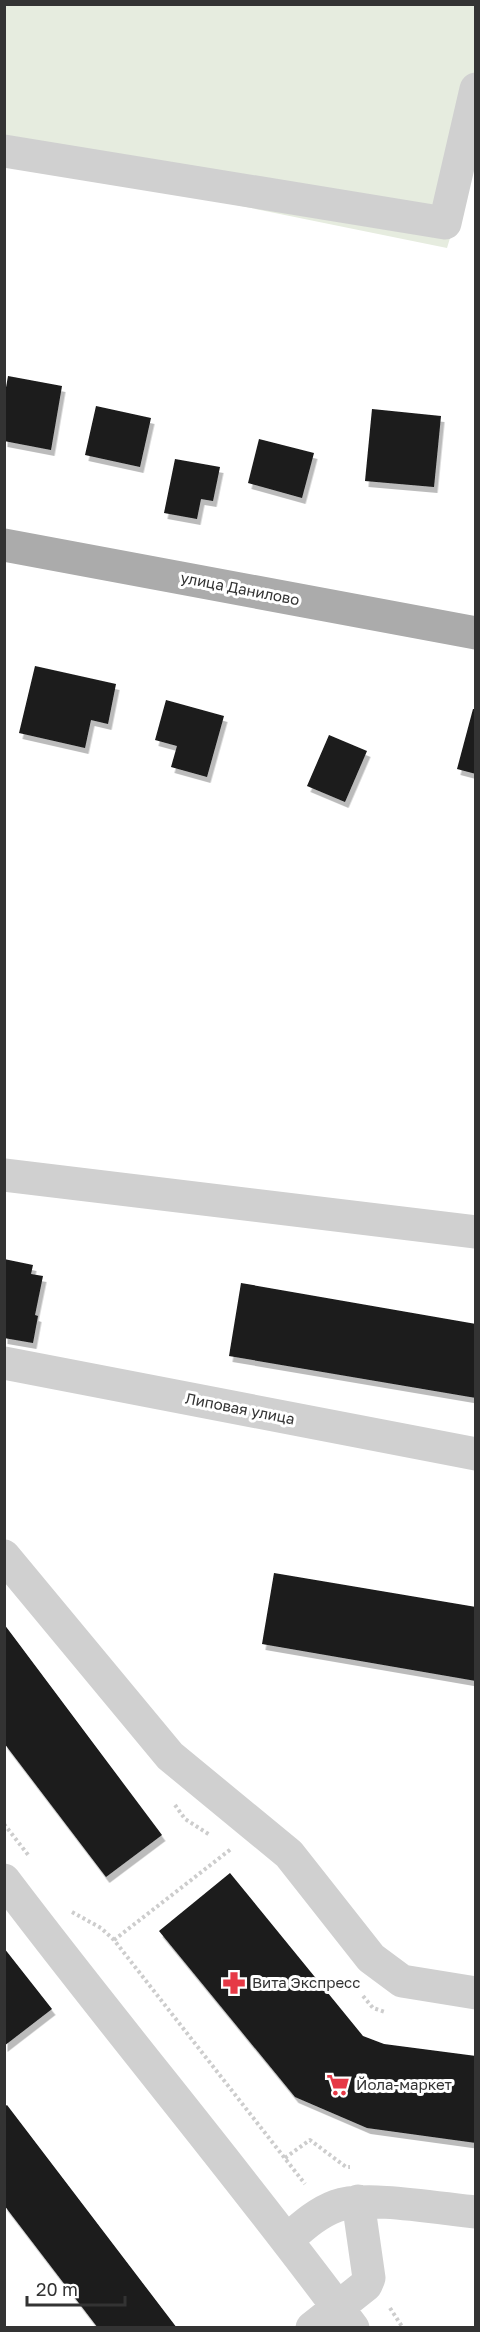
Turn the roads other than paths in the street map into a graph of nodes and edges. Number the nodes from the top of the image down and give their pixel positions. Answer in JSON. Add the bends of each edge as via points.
{"nodes":[{"id":1,"x":476,"y":89,"type":"edge"},
{"id":2,"x":4,"y":151,"type":"edge"},
{"id":3,"x":4,"y":545,"type":"edge"},
{"id":4,"x":476,"y":633,"type":"edge"},
{"id":5,"x":4,"y":1175,"type":"edge"},
{"id":6,"x":476,"y":1232,"type":"edge"},
{"id":7,"x":4,"y":1363,"type":"edge"},
{"id":8,"x":476,"y":1454,"type":"edge"},
{"id":9,"x":4,"y":1557,"type":"edge"},
{"id":10,"x":4,"y":1880,"type":"edge"},
{"id":11,"x":476,"y":1993,"type":"edge"},
{"id":12,"x":358,"y":2200,"type":"junction"},
{"id":13,"x":476,"y":2212,"type":"edge"},
{"id":14,"x":286,"y":2240,"type":"junction"},
{"id":15,"x":346,"y":2317,"type":"edge"},
{"id":16,"x":312,"y":2328,"type":"edge"}],
"edges":[{"from":1,"to":2,"type":"street","via":[[445,223]]},
{"from":3,"to":4,"type":"main road","name":"улица Данилово"},
{"from":5,"to":6,"type":"street"},
{"from":7,"to":8,"type":"street","name":"Липовая улица"},
{"from":9,"to":11,"type":"street","via":[[171,1756],[289,1854],[371,1958],[402,1981]]},
{"from":10,"to":14,"type":"street"},
{"from":12,"to":13,"type":"street"},
{"from":12,"to":14,"type":"street","via":[[319,2214]]},
{"from":12,"to":15,"type":"street","via":[[369,2278]]},
{"from":14,"to":15,"type":"street"},
{"from":15,"to":16,"type":"street"}]}
